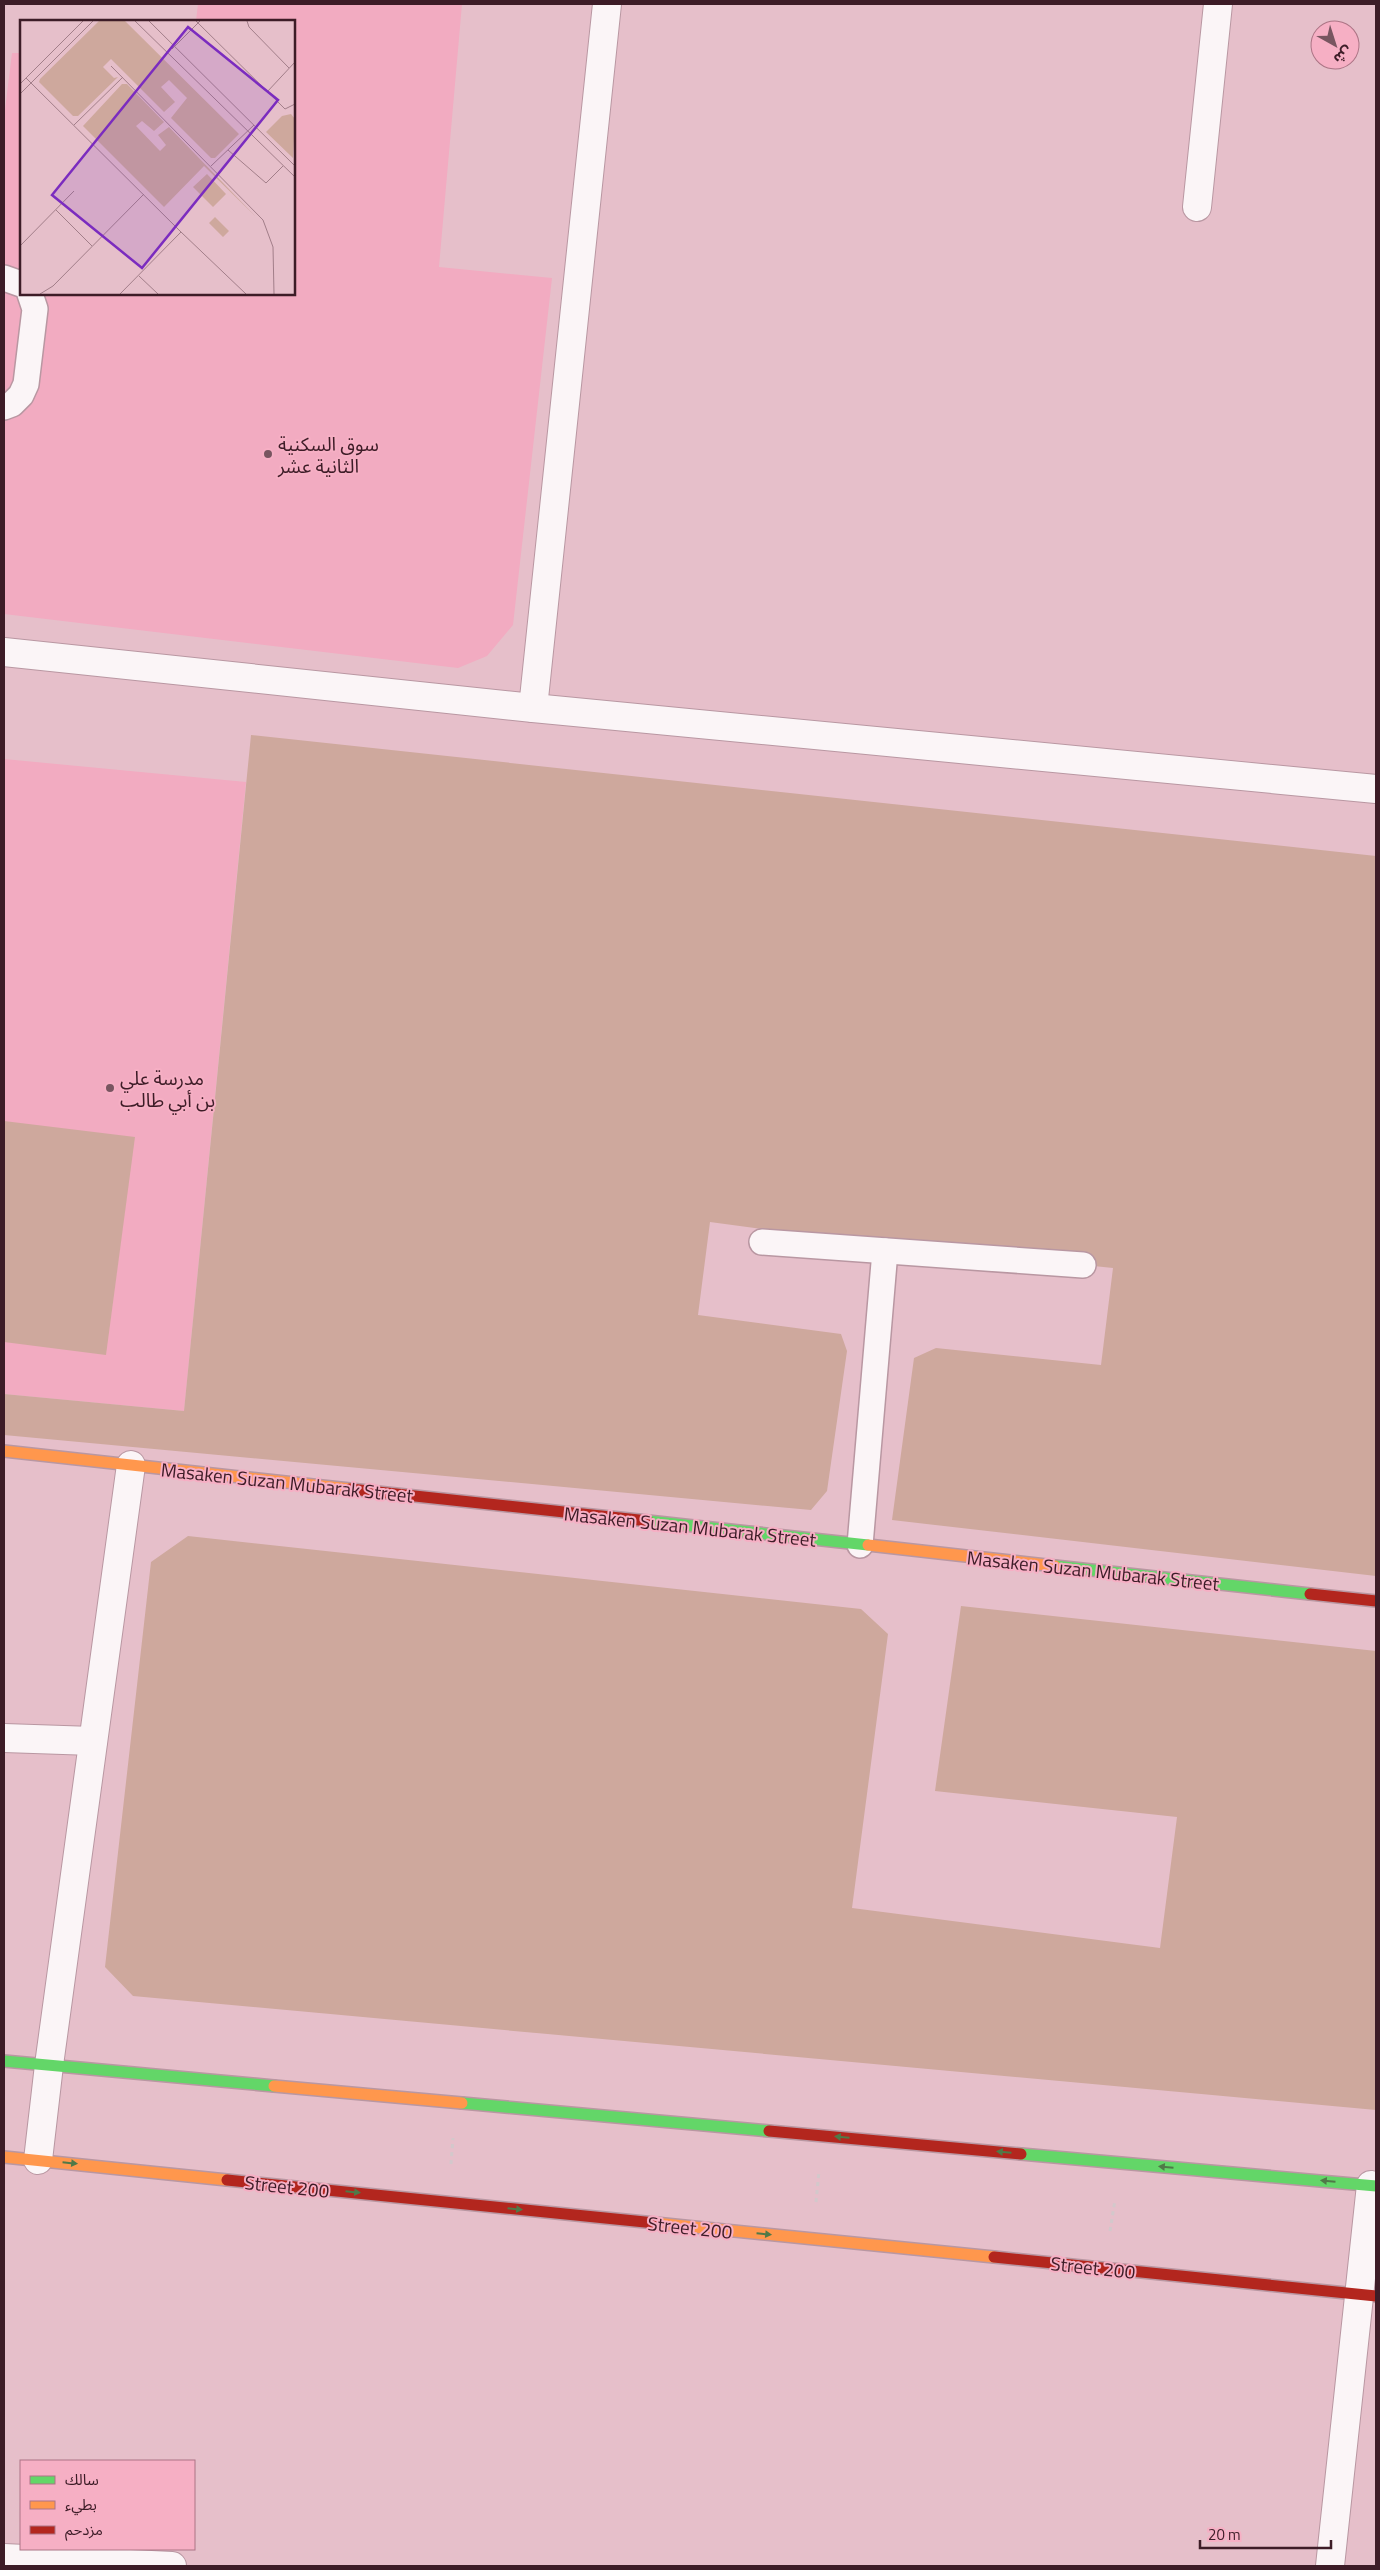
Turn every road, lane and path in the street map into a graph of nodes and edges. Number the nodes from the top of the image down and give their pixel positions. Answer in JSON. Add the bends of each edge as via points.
{"nodes":[{"id":1,"x":606,"y":4,"type":"edge"},
{"id":2,"x":1218,"y":4,"type":"edge"},
{"id":3,"x":1197,"y":207,"type":"dead end"},
{"id":4,"x":4,"y":278,"type":"edge"},
{"id":5,"x":20,"y":284,"type":"edge"},
{"id":6,"x":30,"y":295,"type":"edge"},
{"id":7,"x":4,"y":407,"type":"edge"},
{"id":8,"x":4,"y":652,"type":"edge"},
{"id":9,"x":533,"y":708,"type":"junction"},
{"id":10,"x":1376,"y":789,"type":"edge"},
{"id":11,"x":762,"y":1242,"type":"dead end"},
{"id":12,"x":885,"y":1251,"type":"junction"},
{"id":13,"x":1083,"y":1265,"type":"dead end"},
{"id":14,"x":4,"y":1451,"type":"edge"},
{"id":15,"x":131,"y":1465,"type":"junction"},
{"id":16,"x":860,"y":1544,"type":"junction"},
{"id":17,"x":1376,"y":1601,"type":"edge"},
{"id":18,"x":4,"y":1738,"type":"edge"},
{"id":19,"x":93,"y":1741,"type":"junction"},
{"id":20,"x":4,"y":2061,"type":"edge"},
{"id":21,"x":49,"y":2065,"type":"junction"},
{"id":22,"x":457,"y":2102,"type":"junction"},
{"id":23,"x":823,"y":2136,"type":"junction"},
{"id":24,"x":4,"y":2157,"type":"edge"},
{"id":25,"x":38,"y":2160,"type":"junction"},
{"id":26,"x":1120,"y":2162,"type":"junction"},
{"id":27,"x":1374,"y":2186,"type":"edge"},
{"id":28,"x":448,"y":2202,"type":"junction"},
{"id":29,"x":812,"y":2239,"type":"junction"},
{"id":30,"x":1105,"y":2268,"type":"junction"},
{"id":31,"x":1368,"y":2296,"type":"edge"},
{"id":32,"x":4,"y":2558,"type":"edge"},
{"id":33,"x":168,"y":2566,"type":"edge"},
{"id":34,"x":172,"y":2566,"type":"edge"},
{"id":35,"x":1330,"y":2566,"type":"edge"}],
"edges":[{"from":1,"to":9,"type":"street"},
{"from":2,"to":3,"type":"street"},
{"from":4,"to":5,"type":"lane"},
{"from":6,"to":7,"type":"lane","via":[[35,309],[26,384],[21,395]]},
{"from":8,"to":9,"type":"street"},
{"from":9,"to":10,"type":"street"},
{"from":11,"to":12,"type":"lane"},
{"from":12,"to":13,"type":"lane"},
{"from":12,"to":16,"type":"lane"},
{"from":14,"to":15,"type":"street","name":"Masaken Suzan Mubarak Street"},
{"from":15,"to":16,"type":"street","name":"Masaken Suzan Mubarak Street"},
{"from":15,"to":19,"type":"street"},
{"from":16,"to":17,"type":"street","name":"Masaken Suzan Mubarak Street"},
{"from":18,"to":19,"type":"street"},
{"from":19,"to":21,"type":"street"},
{"from":20,"to":21,"type":"street"},
{"from":21,"to":22,"type":"street"},
{"from":21,"to":25,"type":"street"},
{"from":22,"to":23,"type":"street"},
{"from":22,"to":28,"type":"path"},
{"from":26,"to":23,"type":"street","one_way":true},
{"from":23,"to":29,"type":"path"},
{"from":24,"to":25,"type":"street","name":"Street 200"},
{"from":25,"to":28,"type":"street","name":"Street 200","one_way":true},
{"from":27,"to":26,"type":"street","one_way":true},
{"from":26,"to":30,"type":"path"},
{"from":27,"to":31,"type":"street"},
{"from":28,"to":29,"type":"street","name":"Street 200","one_way":true},
{"from":29,"to":30,"type":"street","name":"Street 200"},
{"from":30,"to":31,"type":"street","name":"Street 200"},
{"from":31,"to":35,"type":"street"},
{"from":32,"to":33,"type":"street"},
{"from":33,"to":34,"type":"street"}]}
